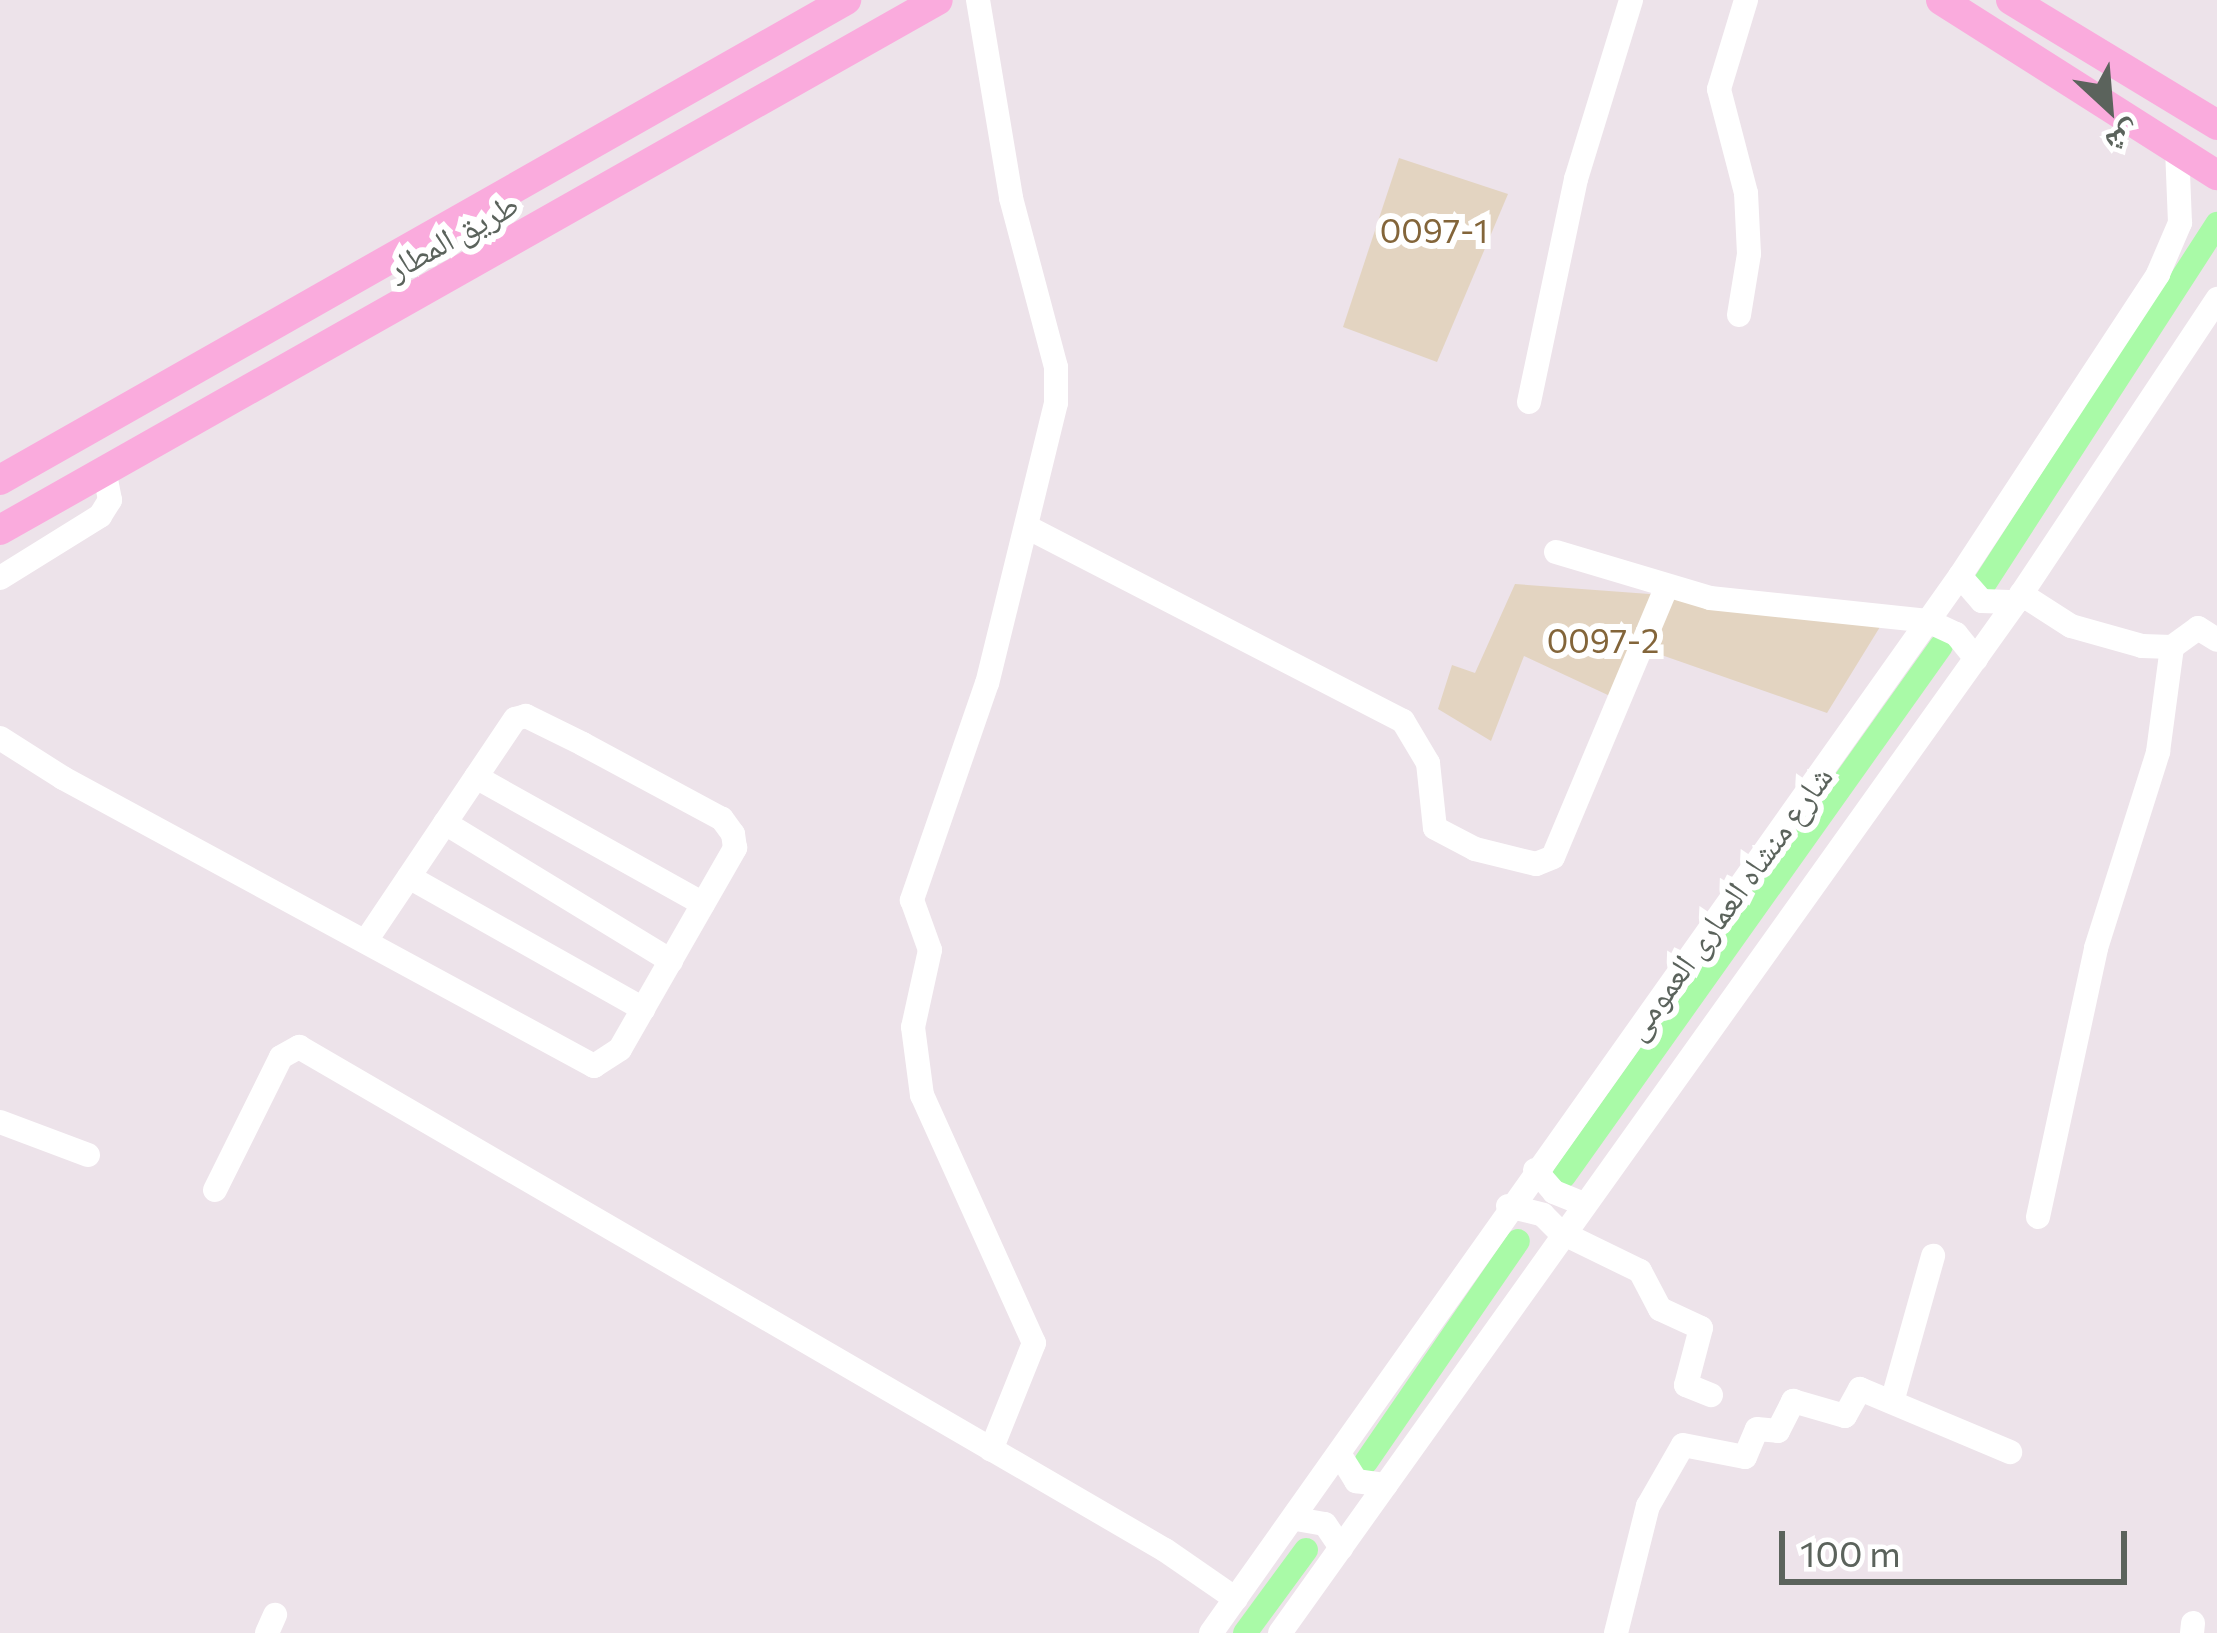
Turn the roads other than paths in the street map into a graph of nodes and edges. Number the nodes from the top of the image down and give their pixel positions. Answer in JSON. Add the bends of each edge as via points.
{"nodes":[{"id":1,"x":846,"y":0,"type":"edge"},
{"id":2,"x":938,"y":0,"type":"edge"},
{"id":3,"x":978,"y":0,"type":"edge"},
{"id":4,"x":1631,"y":0,"type":"edge"},
{"id":5,"x":1746,"y":0,"type":"edge"},
{"id":6,"x":1940,"y":0,"type":"edge"},
{"id":7,"x":2011,"y":0,"type":"edge"},
{"id":8,"x":2216,"y":121,"type":"edge"},
{"id":9,"x":2176,"y":147,"type":"junction"},
{"id":10,"x":2217,"y":175,"type":"edge"},
{"id":11,"x":2217,"y":299,"type":"edge"},
{"id":12,"x":1739,"y":315,"type":"dead end"},
{"id":13,"x":1529,"y":402,"type":"dead end"},
{"id":14,"x":104,"y":470,"type":"junction"},
{"id":15,"x":0,"y":480,"type":"edge"},
{"id":16,"x":1028,"y":527,"type":"junction"},
{"id":17,"x":0,"y":530,"type":"edge"},
{"id":18,"x":1556,"y":552,"type":"dead end"},
{"id":19,"x":1960,"y":576,"type":"junction"},
{"id":20,"x":0,"y":578,"type":"edge"},
{"id":21,"x":1666,"y":588,"type":"junction"},
{"id":22,"x":2018,"y":598,"type":"junction"},
{"id":23,"x":1928,"y":621,"type":"junction"},
{"id":24,"x":2217,"y":640,"type":"edge"},
{"id":25,"x":2171,"y":647,"type":"junction"},
{"id":26,"x":1976,"y":659,"type":"junction"},
{"id":27,"x":0,"y":738,"type":"edge"},
{"id":28,"x":476,"y":777,"type":"junction"},
{"id":29,"x":446,"y":823,"type":"junction"},
{"id":30,"x":409,"y":877,"type":"junction"},
{"id":31,"x":703,"y":904,"type":"junction"},
{"id":32,"x":366,"y":941,"type":"junction"},
{"id":33,"x":670,"y":961,"type":"junction"},
{"id":34,"x":643,"y":1009,"type":"junction"},
{"id":35,"x":0,"y":1122,"type":"edge"},
{"id":36,"x":88,"y":1155,"type":"dead end"},
{"id":37,"x":1535,"y":1170,"type":"junction"},
{"id":38,"x":215,"y":1190,"type":"dead end"},
{"id":39,"x":1581,"y":1203,"type":"junction"},
{"id":40,"x":1508,"y":1206,"type":"junction"},
{"id":41,"x":2038,"y":1217,"type":"dead end"},
{"id":42,"x":1560,"y":1232,"type":"junction"},
{"id":43,"x":1933,"y":1256,"type":"dead end"},
{"id":44,"x":1711,"y":1395,"type":"dead end"},
{"id":45,"x":1892,"y":1402,"type":"junction"},
{"id":46,"x":991,"y":1450,"type":"junction"},
{"id":47,"x":2010,"y":1452,"type":"dead end"},
{"id":48,"x":1340,"y":1455,"type":"junction"},
{"id":49,"x":1386,"y":1485,"type":"junction"},
{"id":50,"x":1296,"y":1519,"type":"junction"},
{"id":51,"x":1341,"y":1548,"type":"junction"},
{"id":52,"x":1236,"y":1599,"type":"junction"},
{"id":53,"x":1211,"y":1633,"type":"edge"},
{"id":54,"x":1280,"y":1633,"type":"edge"},
{"id":55,"x":1616,"y":1633,"type":"edge"}],
"edges":[{"from":1,"to":15,"type":"main road","name":"طريق المطار"},
{"from":2,"to":14,"type":"main road","name":"طريق المطار"},
{"from":3,"to":16,"type":"street","via":[[1011,198],[1056,367],[1056,403]]},
{"from":4,"to":13,"type":"street","via":[[1582,158]]},
{"from":5,"to":12,"type":"street","via":[[1719,89],[1746,193],[1749,254]]},
{"from":6,"to":9,"type":"main road"},
{"from":7,"to":8,"type":"main road"},
{"from":9,"to":10,"type":"main road"},
{"from":9,"to":19,"type":"street","name":"شارع منشاه العمارى العمومى","via":[[2182,196],[2172,250]]},
{"from":11,"to":22,"type":"street","name":"شارع منشاه العمارى العمومى"},
{"from":14,"to":17,"type":"main road","name":"طريق المطار"},
{"from":14,"to":20,"type":"street","via":[[110,500],[100,516]]},
{"from":16,"to":21,"type":"street","via":[[1403,721],[1428,763],[1435,828],[1475,849],[1536,864],[1561,839]]},
{"from":16,"to":46,"type":"street","via":[[987,682],[912,900],[930,950],[913,1027],[922,1095],[1034,1343]]},
{"from":18,"to":21,"type":"street"},
{"from":19,"to":22,"type":"street","via":[[1982,601]]},
{"from":19,"to":23,"type":"street","name":"شارع منشاه العمارى العمومى"},
{"from":21,"to":23,"type":"street"},
{"from":22,"to":25,"type":"street","via":[[2072,626]]},
{"from":22,"to":26,"type":"street","name":"شارع منشاه العمارى العمومى"},
{"from":23,"to":26,"type":"street","via":[[1956,634]]},
{"from":23,"to":37,"type":"street","name":"شارع منشاه العمارى العمومى"},
{"from":24,"to":25,"type":"street","via":[[2198,628]]},
{"from":25,"to":41,"type":"street","via":[[2158,752],[2096,948]]},
{"from":26,"to":39,"type":"street","name":"شارع منشاه العمارى العمومى"},
{"from":27,"to":32,"type":"street"},
{"from":28,"to":29,"type":"street"},
{"from":28,"to":31,"type":"street"},
{"from":28,"to":31,"type":"street","via":[[515,719],[526,716],[722,819],[734,848]]},
{"from":29,"to":30,"type":"street"},
{"from":29,"to":33,"type":"street"},
{"from":30,"to":32,"type":"street"},
{"from":30,"to":34,"type":"street"},
{"from":31,"to":33,"type":"street"},
{"from":32,"to":34,"type":"street","via":[[594,1066],[613,1058]]},
{"from":33,"to":34,"type":"street"},
{"from":35,"to":36,"type":"street"},
{"from":37,"to":39,"type":"street","via":[[1554,1192]]},
{"from":37,"to":40,"type":"street","name":"شارع منشاه العمارى العمومى"},
{"from":38,"to":46,"type":"street","via":[[280,1058],[299,1047]]},
{"from":39,"to":42,"type":"street","name":"شارع منشاه العمارى العمومى"},
{"from":40,"to":42,"type":"street","via":[[1543,1215]]},
{"from":40,"to":48,"type":"street","name":"شارع منشاه العمارى العمومى"},
{"from":42,"to":44,"type":"street","via":[[1640,1271],[1660,1309],[1702,1328],[1686,1384]]},
{"from":42,"to":49,"type":"street","name":"شارع منشاه العمارى العمومى"},
{"from":43,"to":45,"type":"street"},
{"from":45,"to":47,"type":"street"},
{"from":45,"to":55,"type":"street","via":[[1860,1389],[1845,1416],[1795,1400],[1778,1431],[1757,1429],[1745,1457],[1678,1447],[1648,1506]]},
{"from":46,"to":52,"type":"street"},
{"from":48,"to":49,"type":"street","via":[[1356,1480]]},
{"from":48,"to":50,"type":"street","name":"شارع منشاه العمارى العمومى"},
{"from":49,"to":51,"type":"street","name":"شارع منشاه العمارى العمومى"},
{"from":50,"to":51,"type":"street","via":[[1324,1524]]},
{"from":50,"to":52,"type":"street","name":"شارع منشاه العمارى العمومى"},
{"from":51,"to":54,"type":"street","name":"شارع منشاه العمارى العمومى"},
{"from":52,"to":53,"type":"street","name":"شارع منشاه العمارى العمومى"}]}
